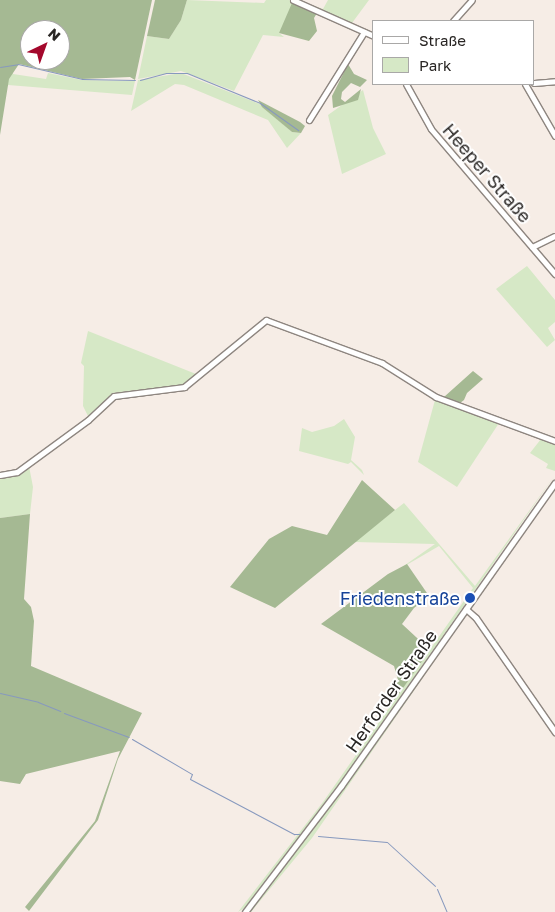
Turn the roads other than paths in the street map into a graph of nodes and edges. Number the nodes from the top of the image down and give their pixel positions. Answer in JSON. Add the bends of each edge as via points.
{"nodes":[{"id":1,"x":293,"y":0,"type":"edge"},
{"id":2,"x":472,"y":0,"type":"edge"},
{"id":3,"x":454,"y":20,"type":"edge"},
{"id":4,"x":364,"y":32,"type":"junction"},
{"id":5,"x":372,"y":35,"type":"edge"},
{"id":6,"x":555,"y":81,"type":"edge"},
{"id":7,"x":535,"y":83,"type":"edge"},
{"id":8,"x":407,"y":85,"type":"edge"},
{"id":9,"x":526,"y":85,"type":"edge"},
{"id":10,"x":309,"y":120,"type":"dead end"},
{"id":11,"x":555,"y":136,"type":"edge"},
{"id":12,"x":555,"y":236,"type":"edge"},
{"id":13,"x":532,"y":247,"type":"junction"},
{"id":14,"x":555,"y":274,"type":"edge"},
{"id":15,"x":555,"y":441,"type":"edge"},
{"id":16,"x":0,"y":475,"type":"edge"},
{"id":17,"x":555,"y":483,"type":"edge"},
{"id":18,"x":466,"y":609,"type":"junction"},
{"id":19,"x":555,"y":732,"type":"edge"},
{"id":20,"x":245,"y":912,"type":"edge"}],
"edges":[{"from":1,"to":4,"type":"street"},
{"from":2,"to":3,"type":"street"},
{"from":4,"to":5,"type":"street"},
{"from":4,"to":10,"type":"street"},
{"from":6,"to":7,"type":"street"},
{"from":8,"to":13,"type":"street","name":"Heeper Straße","via":[[426,122]]},
{"from":9,"to":11,"type":"street"},
{"from":12,"to":13,"type":"street"},
{"from":13,"to":14,"type":"street","name":"Heeper Straße"},
{"from":15,"to":16,"type":"street","via":[[436,398],[382,363],[266,320],[184,387],[114,396],[88,420],[17,472]]},
{"from":17,"to":18,"type":"street","name":"Herforder Straße"},
{"from":18,"to":19,"type":"street","via":[[476,618]]},
{"from":18,"to":20,"type":"street","name":"Herforder Straße","via":[[323,810]]}]}
